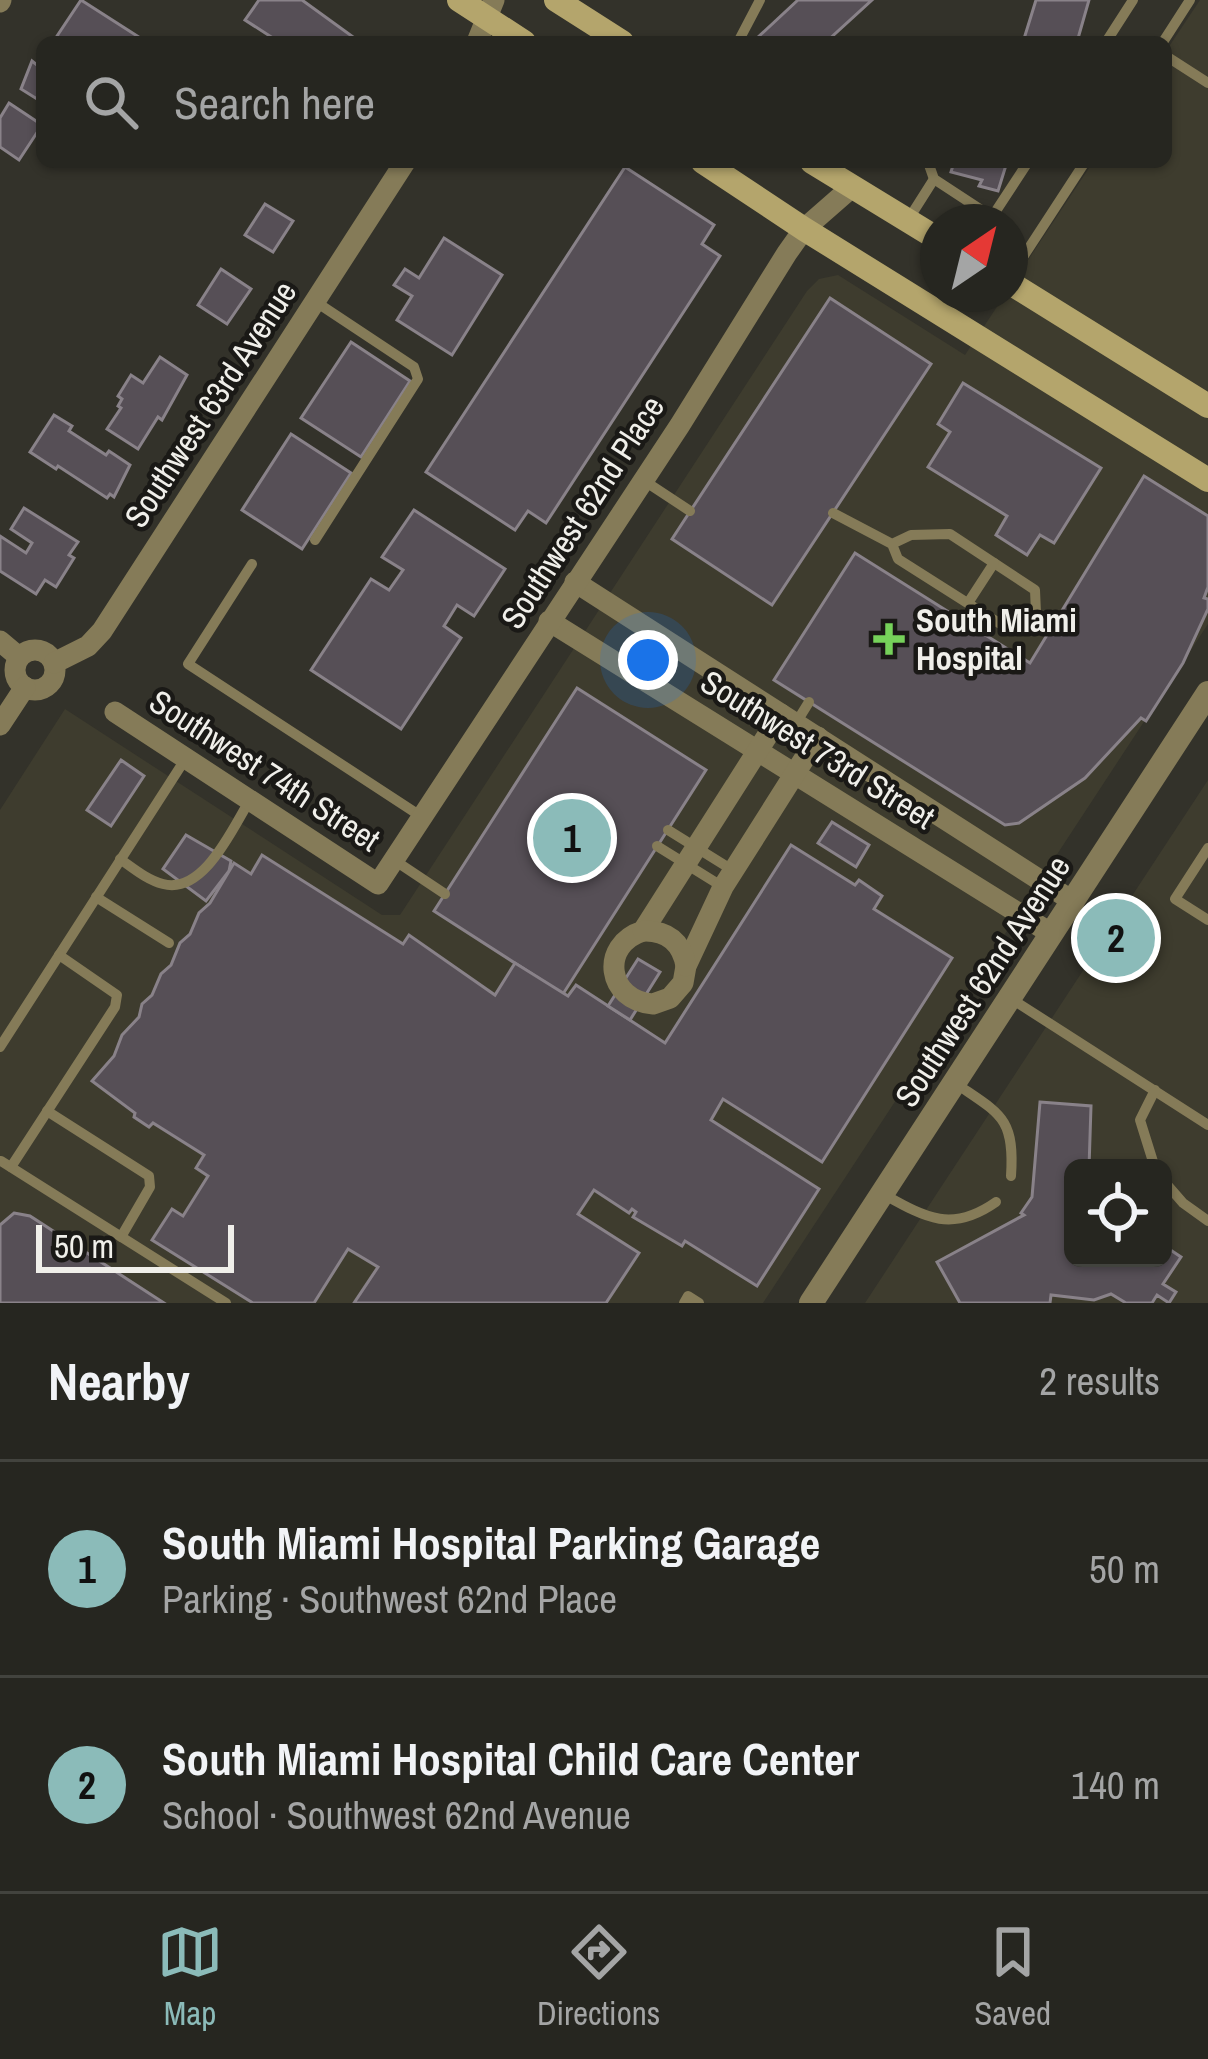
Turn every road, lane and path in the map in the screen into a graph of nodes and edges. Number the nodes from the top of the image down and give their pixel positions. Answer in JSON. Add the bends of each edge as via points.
{"nodes":[{"id":1,"x":459,"y":0,"type":"edge"},
{"id":2,"x":556,"y":0,"type":"edge"},
{"id":3,"x":760,"y":0,"type":"edge"},
{"id":4,"x":1133,"y":0,"type":"edge"},
{"id":5,"x":1190,"y":0,"type":"edge"},
{"id":6,"x":490,"y":9,"type":"edge"},
{"id":7,"x":518,"y":36,"type":"edge"},
{"id":8,"x":613,"y":36,"type":"edge"},
{"id":9,"x":741,"y":36,"type":"edge"},
{"id":10,"x":1110,"y":36,"type":"edge"},
{"id":11,"x":1167,"y":36,"type":"edge"},
{"id":12,"x":1172,"y":60,"type":"edge"},
{"id":13,"x":1208,"y":83,"type":"edge"},
{"id":14,"x":401,"y":168,"type":"edge"},
{"id":15,"x":712,"y":168,"type":"edge"},
{"id":16,"x":822,"y":168,"type":"edge"},
{"id":17,"x":930,"y":168,"type":"edge"},
{"id":18,"x":1024,"y":168,"type":"edge"},
{"id":19,"x":1081,"y":168,"type":"edge"},
{"id":20,"x":934,"y":179,"type":"junction"},
{"id":21,"x":852,"y":187,"type":"junction"},
{"id":22,"x":908,"y":220,"type":"junction"},
{"id":23,"x":920,"y":228,"type":"edge"},
{"id":24,"x":803,"y":229,"type":"junction"},
{"id":25,"x":1028,"y":252,"type":"edge"},
{"id":26,"x":1028,"y":291,"type":"edge"},
{"id":27,"x":316,"y":302,"type":"junction"},
{"id":28,"x":1208,"y":406,"type":"edge"},
{"id":29,"x":643,"y":480,"type":"junction"},
{"id":30,"x":1208,"y":480,"type":"edge"},
{"id":31,"x":690,"y":512,"type":"dead end"},
{"id":32,"x":833,"y":513,"type":"dead end"},
{"id":33,"x":315,"y":540,"type":"dead end"},
{"id":34,"x":892,"y":544,"type":"junction"},
{"id":35,"x":898,"y":559,"type":"junction"},
{"id":36,"x":994,"y":563,"type":"junction"},
{"id":37,"x":253,"y":564,"type":"dead end"},
{"id":38,"x":889,"y":574,"type":"dead end"},
{"id":39,"x":575,"y":582,"type":"junction"},
{"id":40,"x":968,"y":603,"type":"junction"},
{"id":41,"x":549,"y":621,"type":"junction"},
{"id":42,"x":0,"y":641,"type":"edge"},
{"id":43,"x":19,"y":657,"type":"junction"},
{"id":44,"x":53,"y":663,"type":"junction"},
{"id":45,"x":25,"y":687,"type":"junction"},
{"id":46,"x":1207,"y":696,"type":"edge"},
{"id":47,"x":809,"y":701,"type":"dead end"},
{"id":48,"x":116,"y":712,"type":"dead end"},
{"id":49,"x":789,"y":719,"type":"junction"},
{"id":50,"x":0,"y":724,"type":"edge"},
{"id":51,"x":818,"y":737,"type":"junction"},
{"id":52,"x":759,"y":750,"type":"junction"},
{"id":53,"x":186,"y":758,"type":"junction"},
{"id":54,"x":795,"y":772,"type":"junction"},
{"id":55,"x":250,"y":800,"type":"junction"},
{"id":56,"x":422,"y":817,"type":"junction"},
{"id":57,"x":668,"y":830,"type":"dead end"},
{"id":58,"x":657,"y":846,"type":"dead end"},
{"id":59,"x":1208,"y":848,"type":"edge"},
{"id":60,"x":693,"y":857,"type":"junction"},
{"id":61,"x":120,"y":859,"type":"junction"},
{"id":62,"x":394,"y":860,"type":"junction"},
{"id":63,"x":729,"y":879,"type":"junction"},
{"id":64,"x":379,"y":884,"type":"joint"},
{"id":65,"x":445,"y":894,"type":"dead end"},
{"id":66,"x":96,"y":897,"type":"junction"},
{"id":67,"x":1074,"y":902,"type":"junction"},
{"id":68,"x":1208,"y":920,"type":"edge"},
{"id":69,"x":643,"y":931,"type":"junction"},
{"id":70,"x":1052,"y":934,"type":"junction"},
{"id":71,"x":169,"y":943,"type":"dead end"},
{"id":72,"x":59,"y":956,"type":"junction"},
{"id":73,"x":686,"y":966,"type":"junction"},
{"id":74,"x":1010,"y":998,"type":"junction"},
{"id":75,"x":0,"y":1047,"type":"edge"},
{"id":76,"x":955,"y":1083,"type":"junction"},
{"id":77,"x":1154,"y":1090,"type":"junction"},
{"id":78,"x":47,"y":1111,"type":"junction"},
{"id":79,"x":1208,"y":1125,"type":"edge"},
{"id":80,"x":1152,"y":1159,"type":"edge"},
{"id":81,"x":3,"y":1163,"type":"edge"},
{"id":82,"x":1011,"y":1176,"type":"dead end"},
{"id":83,"x":1172,"y":1190,"type":"edge"},
{"id":84,"x":883,"y":1194,"type":"junction"},
{"id":85,"x":996,"y":1202,"type":"dead end"},
{"id":86,"x":1208,"y":1221,"type":"edge"},
{"id":87,"x":121,"y":1237,"type":"junction"},
{"id":88,"x":226,"y":1303,"type":"edge"},
{"id":89,"x":684,"y":1303,"type":"edge"},
{"id":90,"x":699,"y":1303,"type":"edge"},
{"id":91,"x":811,"y":1303,"type":"edge"}],
"edges":[{"from":1,"to":6,"type":"main road"},
{"from":2,"to":8,"type":"main road"},
{"from":3,"to":9,"type":"lane"},
{"from":4,"to":10,"type":"lane"},
{"from":5,"to":11,"type":"lane"},
{"from":6,"to":7,"type":"main road"},
{"from":12,"to":13,"type":"lane"},
{"from":14,"to":27,"type":"street","name":"Southwest 63rd Avenue"},
{"from":15,"to":24,"type":"main road"},
{"from":16,"to":21,"type":"main road"},
{"from":17,"to":20,"type":"lane"},
{"from":18,"to":20,"type":"lane","via":[[992,217]]},
{"from":19,"to":25,"type":"lane"},
{"from":20,"to":22,"type":"lane"},
{"from":21,"to":22,"type":"main road"},
{"from":21,"to":24,"type":"street","name":"Southwest 62nd Place"},
{"from":22,"to":23,"type":"main road"},
{"from":24,"to":29,"type":"street","name":"Southwest 62nd Place"},
{"from":24,"to":30,"type":"main road"},
{"from":26,"to":28,"type":"main road"},
{"from":27,"to":33,"type":"lane","via":[[414,367],[418,380]]},
{"from":27,"to":44,"type":"street","name":"Southwest 63rd Avenue","via":[[102,631]]},
{"from":29,"to":31,"type":"lane"},
{"from":29,"to":39,"type":"street","name":"Southwest 62nd Place"},
{"from":32,"to":34,"type":"lane"},
{"from":34,"to":35,"type":"lane"},
{"from":34,"to":36,"type":"lane","via":[[950,534]]},
{"from":35,"to":38,"type":"lane"},
{"from":35,"to":40,"type":"lane"},
{"from":36,"to":40,"type":"lane"},
{"from":36,"to":40,"type":"lane","via":[[1035,590],[1036,613],[1021,627],[1002,625]]},
{"from":37,"to":56,"type":"lane","via":[[188,664]]},
{"from":39,"to":41,"type":"street","name":"Southwest 62nd Place"},
{"from":39,"to":49,"type":"street","name":"Southwest 73rd Street"},
{"from":41,"to":52,"type":"street","name":"Southwest 73rd Street"},
{"from":41,"to":56,"type":"street","name":"Southwest 62nd Place"},
{"from":42,"to":43,"type":"street"},
{"from":43,"to":44,"type":"street","via":[[36,650]]},
{"from":43,"to":45,"type":"street","via":[[15,676]]},
{"from":44,"to":45,"type":"street","name":"Southwest 63rd Avenue","via":[[48,686]]},
{"from":45,"to":50,"type":"street","name":"Southwest 63rd Avenue"},
{"from":46,"to":67,"type":"street","name":"Southwest 62nd Avenue"},
{"from":47,"to":49,"type":"lane"},
{"from":48,"to":53,"type":"street","name":"Southwest 74th Street"},
{"from":49,"to":51,"type":"street","name":"Southwest 73rd Street"},
{"from":49,"to":52,"type":"street"},
{"from":51,"to":54,"type":"street"},
{"from":51,"to":67,"type":"street","name":"Southwest 73rd Street"},
{"from":52,"to":54,"type":"street","name":"Southwest 73rd Street"},
{"from":52,"to":60,"type":"street"},
{"from":53,"to":55,"type":"street","name":"Southwest 74th Street"},
{"from":53,"to":61,"type":"lane"},
{"from":54,"to":63,"type":"street"},
{"from":54,"to":70,"type":"street","name":"Southwest 73rd Street"},
{"from":55,"to":61,"type":"lane","via":[[210,862],[187,882],[163,884]]},
{"from":55,"to":64,"type":"street","name":"Southwest 74th Street"},
{"from":56,"to":62,"type":"street","name":"Southwest 62nd Place"},
{"from":57,"to":60,"type":"lane"},
{"from":58,"to":60,"type":"lane"},
{"from":59,"to":68,"type":"lane","via":[[1175,898]]},
{"from":60,"to":63,"type":"lane"},
{"from":60,"to":63,"type":"lane"},
{"from":60,"to":69,"type":"street"},
{"from":61,"to":66,"type":"lane"},
{"from":62,"to":64,"type":"street","name":"Southwest 62nd Place"},
{"from":62,"to":65,"type":"lane"},
{"from":63,"to":73,"type":"street"},
{"from":66,"to":71,"type":"lane"},
{"from":66,"to":72,"type":"lane"},
{"from":67,"to":70,"type":"street","name":"Southwest 62nd Avenue"},
{"from":69,"to":73,"type":"street","via":[[675,940]]},
{"from":69,"to":73,"type":"street","via":[[626,939],[614,959],[628,997],[653,1004],[670,998]]},
{"from":70,"to":74,"type":"street","name":"Southwest 62nd Avenue"},
{"from":72,"to":75,"type":"lane"},
{"from":72,"to":78,"type":"lane","via":[[117,995]]},
{"from":74,"to":76,"type":"street","name":"Southwest 62nd Avenue"},
{"from":74,"to":77,"type":"lane"},
{"from":76,"to":82,"type":"lane","via":[[1004,1119]]},
{"from":76,"to":84,"type":"street","name":"Southwest 62nd Avenue"},
{"from":77,"to":79,"type":"lane"},
{"from":77,"to":80,"type":"lane","via":[[1141,1120]]},
{"from":78,"to":81,"type":"lane"},
{"from":78,"to":87,"type":"lane","via":[[148,1176],[150,1187]]},
{"from":81,"to":87,"type":"lane"},
{"from":83,"to":86,"type":"lane"},
{"from":84,"to":85,"type":"lane","via":[[946,1221],[974,1217]]},
{"from":84,"to":91,"type":"street","name":"Southwest 62nd Avenue"},
{"from":87,"to":88,"type":"lane"},
{"from":89,"to":90,"type":"lane","via":[[688,1296]]}]}
